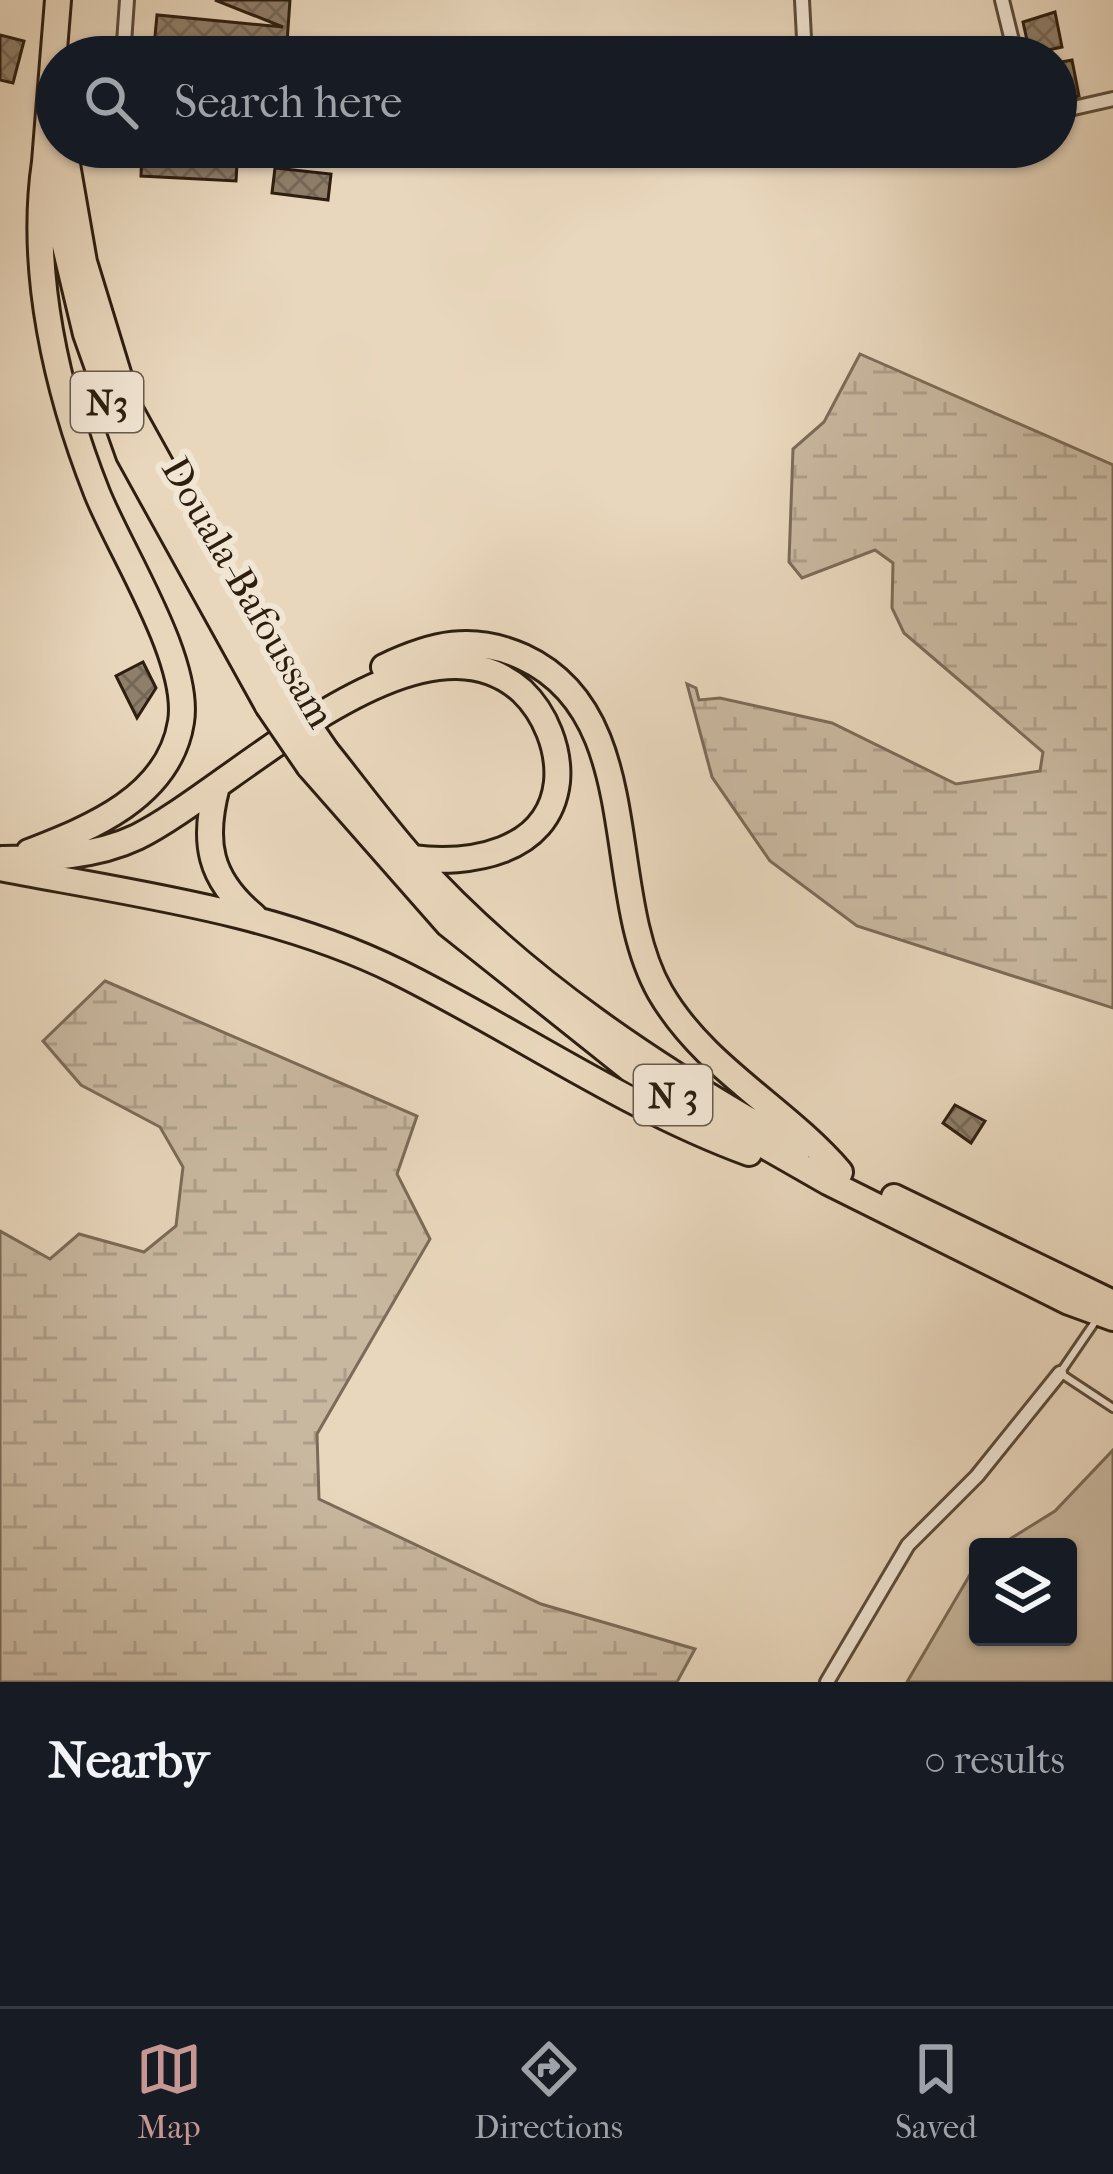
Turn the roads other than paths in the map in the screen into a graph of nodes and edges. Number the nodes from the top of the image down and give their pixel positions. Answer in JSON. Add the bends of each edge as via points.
{"nodes":[{"id":1,"x":58,"y":0,"type":"edge"},
{"id":2,"x":127,"y":0,"type":"edge"},
{"id":3,"x":802,"y":0,"type":"edge"},
{"id":4,"x":1003,"y":0,"type":"edge"},
{"id":5,"x":55,"y":36,"type":"edge"},
{"id":6,"x":124,"y":36,"type":"edge"},
{"id":7,"x":804,"y":36,"type":"edge"},
{"id":8,"x":1011,"y":36,"type":"edge"},
{"id":9,"x":1113,"y":99,"type":"edge"},
{"id":10,"x":1077,"y":107,"type":"edge"},
{"id":11,"x":52,"y":168,"type":"edge"},
{"id":12,"x":58,"y":168,"type":"edge"},
{"id":13,"x":334,"y":708,"type":"junction"},
{"id":14,"x":318,"y":759,"type":"junction"},
{"id":15,"x":217,"y":787,"type":"junction"},
{"id":16,"x":412,"y":858,"type":"junction"},
{"id":17,"x":4,"y":862,"type":"edge"},
{"id":18,"x":261,"y":922,"type":"junction"},
{"id":19,"x":834,"y":1177,"type":"junction"},
{"id":20,"x":1109,"y":1312,"type":"edge"},
{"id":21,"x":1060,"y":1373,"type":"junction"},
{"id":22,"x":1113,"y":1408,"type":"edge"},
{"id":23,"x":827,"y":1682,"type":"edge"}],
"edges":[{"from":1,"to":5,"type":"highway"},
{"from":2,"to":6,"type":"street"},
{"from":3,"to":7,"type":"street"},
{"from":4,"to":8,"type":"street"},
{"from":9,"to":10,"type":"street"},
{"from":11,"to":17,"type":"highway","via":[[41,250],[68,405],[179,680],[181,721],[168,760],[133,800]]},
{"from":12,"to":14,"type":"highway","name":"Douala-Bafoussam","number":"N3","bridge":true,"via":[[128,406],[278,700]]},
{"from":13,"to":15,"type":"highway"},
{"from":13,"to":16,"type":"highway","via":[[412,671],[465,664],[491,671],[536,705],[550,732],[557,784],[540,820],[476,860]]},
{"from":13,"to":19,"type":"highway","via":[[377,670],[458,642],[499,646],[558,679],[592,722],[640,946],[659,991],[707,1052]]},
{"from":14,"to":16,"type":"highway","number":"N 3"},
{"from":14,"to":19,"type":"highway","number":"N 3","via":[[413,887],[495,964],[630,1069]]},
{"from":15,"to":17,"type":"highway","via":[[110,847]]},
{"from":15,"to":18,"type":"highway","via":[[206,838],[213,866],[229,896]]},
{"from":16,"to":19,"type":"highway","number":"N 3","via":[[510,952],[639,1053]]},
{"from":17,"to":18,"type":"highway"},
{"from":18,"to":19,"type":"highway","via":[[396,971],[711,1139]]},
{"from":19,"to":20,"type":"highway","number":"N 3"},
{"from":20,"to":21,"type":"lane"},
{"from":21,"to":22,"type":"lane"},
{"from":21,"to":23,"type":"street","via":[[908,1545]]}]}
